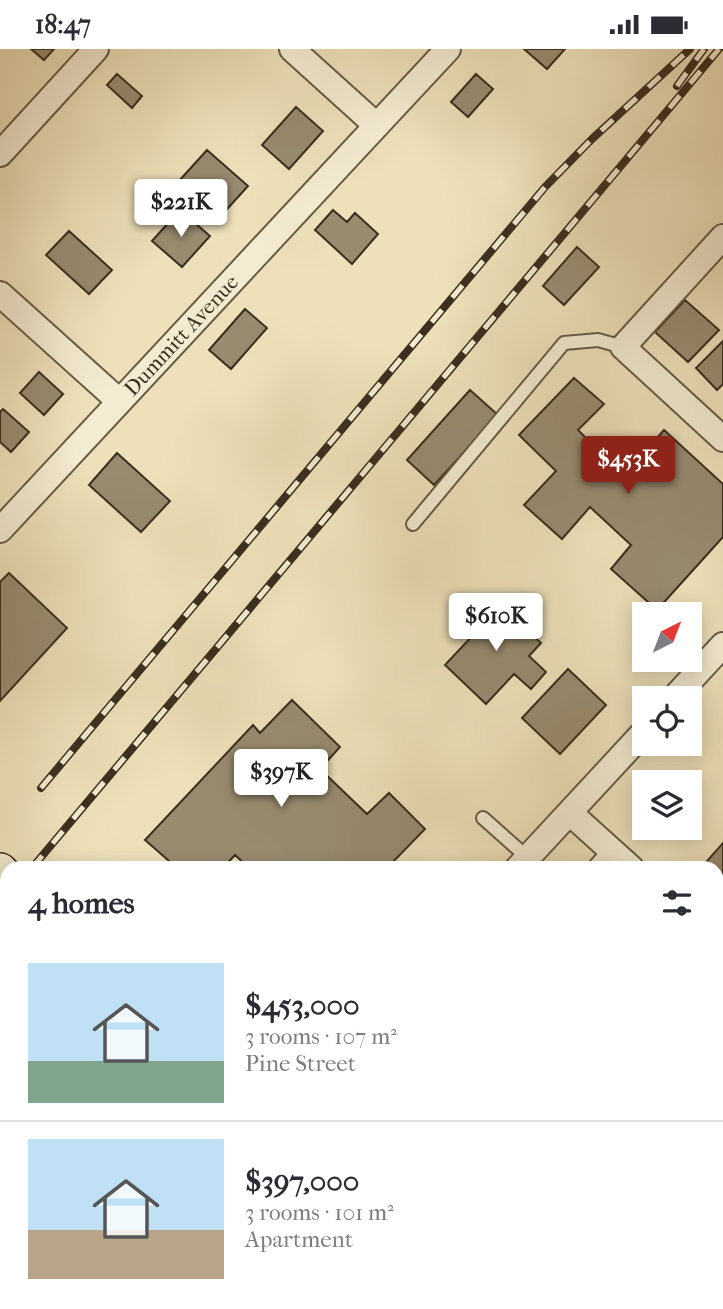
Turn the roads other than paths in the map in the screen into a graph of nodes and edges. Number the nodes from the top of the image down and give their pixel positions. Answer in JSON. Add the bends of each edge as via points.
{"nodes":[{"id":1,"x":96,"y":49,"type":"edge"},
{"id":2,"x":292,"y":49,"type":"edge"},
{"id":3,"x":447,"y":49,"type":"edge"},
{"id":4,"x":376,"y":125,"type":"junction"},
{"id":5,"x":0,"y":154,"type":"edge"},
{"id":6,"x":723,"y":237,"type":"edge"},
{"id":7,"x":0,"y":294,"type":"edge"},
{"id":8,"x":624,"y":347,"type":"junction"},
{"id":9,"x":119,"y":401,"type":"junction"},
{"id":10,"x":723,"y":439,"type":"edge"},
{"id":11,"x":413,"y":524,"type":"dead end"},
{"id":12,"x":0,"y":530,"type":"edge"},
{"id":13,"x":723,"y":645,"type":"edge"},
{"id":14,"x":685,"y":686,"type":"edge"},
{"id":15,"x":632,"y":745,"type":"edge"},
{"id":16,"x":570,"y":813,"type":"junction"},
{"id":17,"x":483,"y":818,"type":"dead end"},
{"id":18,"x":610,"y":849,"type":"junction"},
{"id":19,"x":521,"y":861,"type":"edge"},
{"id":20,"x":525,"y":861,"type":"edge"},
{"id":21,"x":599,"y":861,"type":"edge"},
{"id":22,"x":623,"y":861,"type":"edge"}],
"edges":[{"from":1,"to":5,"type":"street"},
{"from":2,"to":4,"type":"street"},
{"from":3,"to":4,"type":"street","name":"Dummitt Avenue"},
{"from":4,"to":9,"type":"street","name":"Dummitt Avenue"},
{"from":6,"to":8,"type":"street"},
{"from":7,"to":9,"type":"street"},
{"from":8,"to":10,"type":"street"},
{"from":8,"to":11,"type":"lane","via":[[598,340],[564,343]]},
{"from":9,"to":12,"type":"street","name":"Dummitt Avenue"},
{"from":13,"to":14,"type":"street"},
{"from":15,"to":16,"type":"street"},
{"from":16,"to":18,"type":"street"},
{"from":16,"to":20,"type":"street"},
{"from":17,"to":19,"type":"lane"},
{"from":18,"to":21,"type":"lane"},
{"from":18,"to":22,"type":"street"}]}
